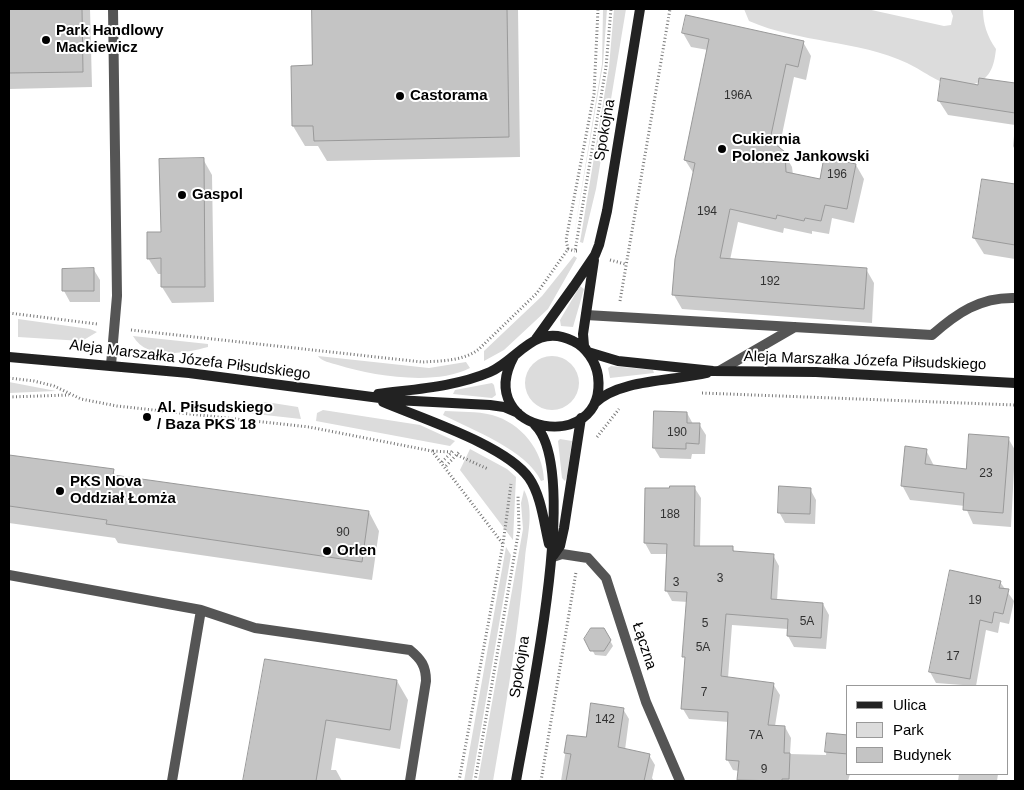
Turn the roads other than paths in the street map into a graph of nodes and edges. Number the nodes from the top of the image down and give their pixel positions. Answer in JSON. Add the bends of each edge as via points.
{"nodes":[{"id":1,"x":113,"y":9,"type":"edge"},
{"id":2,"x":640,"y":9,"type":"edge"},
{"id":3,"x":594,"y":256,"type":"junction"},
{"id":4,"x":1015,"y":298,"type":"edge"},
{"id":5,"x":586,"y":314,"type":"junction"},
{"id":6,"x":796,"y":327,"type":"junction"},
{"id":7,"x":536,"y":339,"type":"junction"},
{"id":8,"x":588,"y":352,"type":"junction"},
{"id":9,"x":514,"y":356,"type":"junction"},
{"id":10,"x":9,"y":357,"type":"edge"},
{"id":11,"x":111,"y":365,"type":"junction"},
{"id":12,"x":716,"y":371,"type":"junction"},
{"id":13,"x":1015,"y":383,"type":"edge"},
{"id":14,"x":368,"y":395,"type":"junction"},
{"id":15,"x":593,"y":404,"type":"junction"},
{"id":16,"x":518,"y":413,"type":"junction"},
{"id":17,"x":582,"y":418,"type":"junction"},
{"id":18,"x":535,"y":425,"type":"junction"},
{"id":19,"x":553,"y":557,"type":"junction"},
{"id":20,"x":9,"y":575,"type":"edge"},
{"id":21,"x":201,"y":610,"type":"junction"},
{"id":22,"x":172,"y":781,"type":"edge"},
{"id":23,"x":410,"y":781,"type":"edge"},
{"id":24,"x":516,"y":781,"type":"edge"},
{"id":25,"x":680,"y":781,"type":"edge"}],
"edges":[{"from":1,"to":11,"type":"street","via":[[116,328]]},
{"from":2,"to":3,"type":"street","name":"Spokojna","via":[[607,210]]},
{"from":3,"to":5,"type":"street","name":"Spokojna"},
{"from":3,"to":7,"type":"street","name":"Spokojna"},
{"from":4,"to":6,"type":"street","via":[[990,299],[968,307],[932,335]]},
{"from":5,"to":6,"type":"street"},
{"from":5,"to":8,"type":"street","name":"Spokojna","via":[[583,338]]},
{"from":6,"to":12,"type":"street"},
{"from":7,"to":8,"type":"street","name":"Aleja Marszałka Józefa Piłsudskiego","via":[[548,336],[573,340]]},
{"from":7,"to":9,"type":"street","name":"Aleja Marszałka Józefa Piłsudskiego"},
{"from":8,"to":12,"type":"street","name":"Aleja Marszałka Józefa Piłsudskiego","via":[[618,361]]},
{"from":8,"to":15,"type":"street","name":"Aleja Marszałka Józefa Piłsudskiego","via":[[598,374]]},
{"from":9,"to":14,"type":"street","name":"Aleja Marszałka Józefa Piłsudskiego","via":[[490,372],[468,380]]},
{"from":9,"to":16,"type":"street","name":"Aleja Marszałka Józefa Piłsudskiego","via":[[506,381],[508,398]]},
{"from":10,"to":11,"type":"street","name":"Aleja Marszałka Józefa Piłsudskiego"},
{"from":11,"to":14,"type":"street","name":"Aleja Marszałka Józefa Piłsudskiego"},
{"from":12,"to":13,"type":"street","name":"Aleja Marszałka Józefa Piłsudskiego","via":[[816,372]]},
{"from":12,"to":15,"type":"street","name":"Aleja Marszałka Józefa Piłsudskiego","via":[[623,387]]},
{"from":14,"to":16,"type":"street","name":"Aleja Marszałka Józefa Piłsudskiego","via":[[412,402],[490,405]]},
{"from":14,"to":19,"type":"street","via":[[439,423],[519,466],[534,488]]},
{"from":15,"to":17,"type":"street","name":"Aleja Marszałka Józefa Piłsudskiego"},
{"from":16,"to":18,"type":"street","name":"Aleja Marszałka Józefa Piłsudskiego"},
{"from":17,"to":18,"type":"street","name":"Aleja Marszałka Józefa Piłsudskiego","via":[[561,428]]},
{"from":17,"to":19,"type":"street","name":"Spokojna","via":[[564,528],[560,546]]},
{"from":18,"to":19,"type":"street","name":"Spokojna","via":[[546,441],[554,480]]},
{"from":19,"to":24,"type":"street","name":"Spokojna"},
{"from":19,"to":25,"type":"street","name":"Łączna","via":[[562,554],[588,558],[606,578],[646,702]]},
{"from":20,"to":21,"type":"street"},
{"from":21,"to":22,"type":"street"},
{"from":21,"to":23,"type":"street","via":[[254,628],[410,650],[419,657],[426,668],[426,681]]}]}
